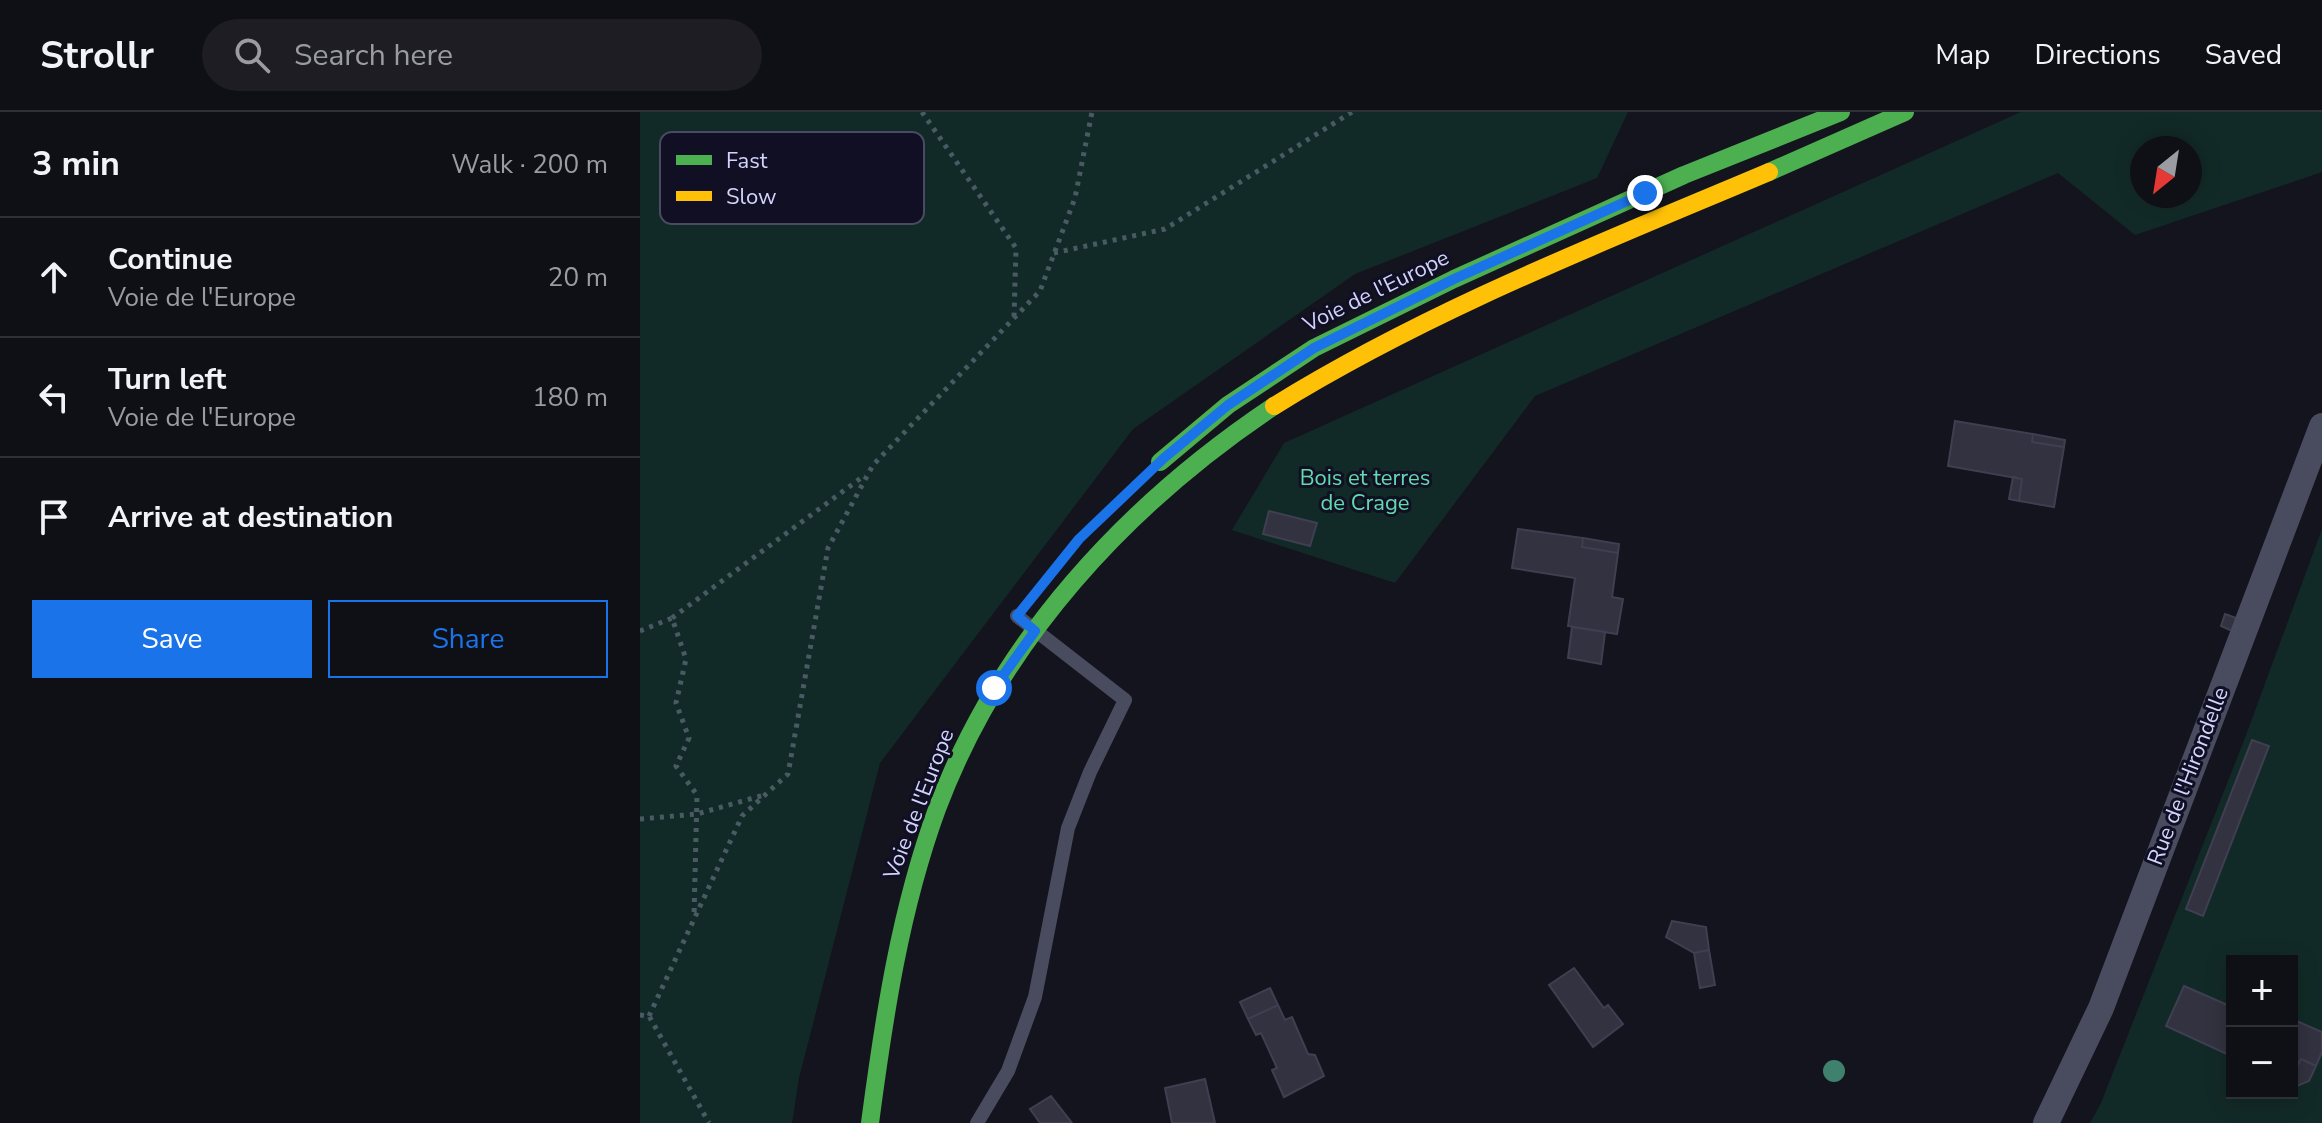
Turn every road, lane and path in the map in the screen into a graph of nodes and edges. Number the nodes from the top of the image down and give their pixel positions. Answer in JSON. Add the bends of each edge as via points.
{"nodes":[{"id":1,"x":922,"y":112,"type":"edge"},
{"id":2,"x":1092,"y":112,"type":"edge"},
{"id":3,"x":1352,"y":112,"type":"edge"},
{"id":4,"x":1841,"y":112,"type":"edge"},
{"id":5,"x":1905,"y":112,"type":"edge"},
{"id":6,"x":1054,"y":253,"type":"junction"},
{"id":7,"x":1014,"y":319,"type":"junction"},
{"id":8,"x":2322,"y":426,"type":"edge"},
{"id":9,"x":869,"y":472,"type":"junction"},
{"id":10,"x":1143,"y":478,"type":"dead end"},
{"id":11,"x":1018,"y":616,"type":"dead end"},
{"id":12,"x":672,"y":618,"type":"junction"},
{"id":13,"x":640,"y":631,"type":"edge"},
{"id":14,"x":1035,"y":631,"type":"junction"},
{"id":15,"x":765,"y":795,"type":"junction"},
{"id":16,"x":697,"y":814,"type":"junction"},
{"id":17,"x":640,"y":819,"type":"edge"},
{"id":18,"x":694,"y":920,"type":"junction"},
{"id":19,"x":640,"y":1015,"type":"edge"},
{"id":20,"x":649,"y":1016,"type":"junction"},
{"id":21,"x":709,"y":1123,"type":"edge"},
{"id":22,"x":870,"y":1123,"type":"edge"},
{"id":23,"x":977,"y":1123,"type":"edge"},
{"id":24,"x":2046,"y":1123,"type":"edge"}],
"edges":[{"from":1,"to":7,"type":"path","via":[[1016,248]]},
{"from":2,"to":6,"type":"path","via":[[1075,198]]},
{"from":3,"to":6,"type":"path","via":[[1165,229]]},
{"from":4,"to":10,"type":"main road","name":"Voie de l'Europe","via":[[1658,187],[1314,348],[1228,405]]},
{"from":5,"to":14,"type":"main road","name":"Voie de l'Europe","via":[[1483,296],[1329,372],[1162,491]]},
{"from":6,"to":7,"type":"path","via":[[1040,291]]},
{"from":7,"to":9,"type":"path"},
{"from":8,"to":24,"type":"street","name":"Rue de l'Hirondelle","via":[[2101,1008]]},
{"from":9,"to":12,"type":"path"},
{"from":9,"to":15,"type":"path","via":[[828,548],[788,774]]},
{"from":11,"to":14,"type":"lane"},
{"from":12,"to":13,"type":"path"},
{"from":12,"to":16,"type":"path","via":[[686,659],[676,703],[689,738],[676,766],[697,795]]},
{"from":14,"to":22,"type":"main road","name":"Voie de l'Europe","via":[[994,688],[954,767],[927,839],[902,922]]},
{"from":14,"to":23,"type":"lane","via":[[1125,700],[1068,828],[1035,997],[1008,1071]]},
{"from":15,"to":16,"type":"path"},
{"from":15,"to":18,"type":"path","via":[[742,816]]},
{"from":16,"to":17,"type":"path"},
{"from":16,"to":18,"type":"path"},
{"from":18,"to":20,"type":"path"},
{"from":19,"to":20,"type":"path"},
{"from":20,"to":21,"type":"path"}]}
